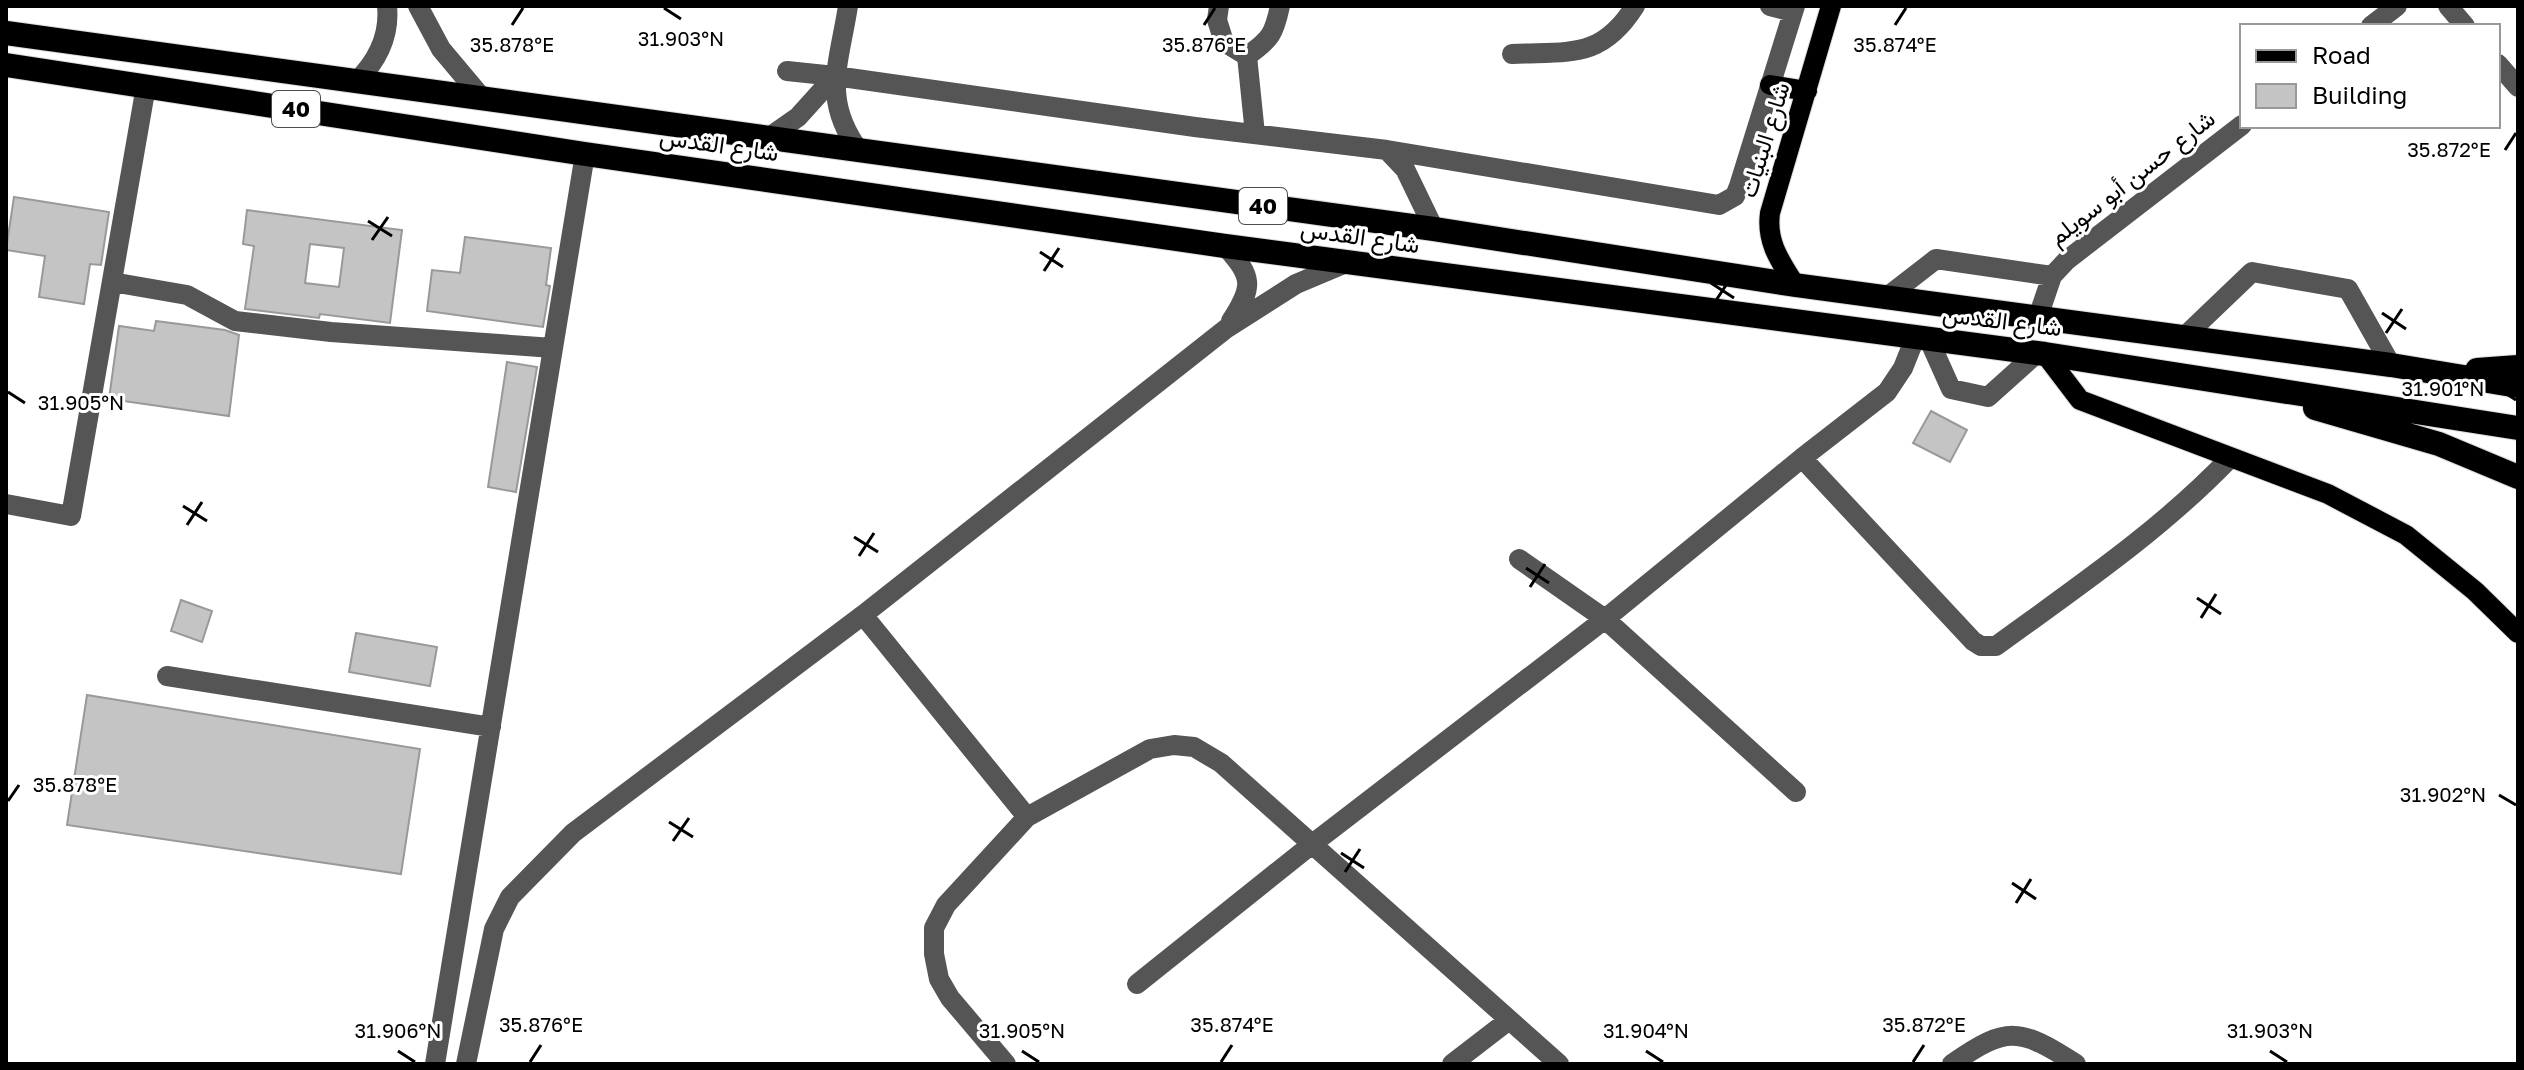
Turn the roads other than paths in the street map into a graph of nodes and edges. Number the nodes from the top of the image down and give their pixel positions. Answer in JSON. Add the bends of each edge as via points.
{"nodes":[{"id":1,"x":387,"y":6,"type":"edge"},
{"id":2,"x":418,"y":6,"type":"edge"},
{"id":3,"x":848,"y":6,"type":"edge"},
{"id":4,"x":1219,"y":6,"type":"edge"},
{"id":5,"x":1280,"y":6,"type":"edge"},
{"id":6,"x":1635,"y":6,"type":"edge"},
{"id":7,"x":1770,"y":6,"type":"edge"},
{"id":8,"x":1831,"y":6,"type":"edge"},
{"id":9,"x":2397,"y":6,"type":"edge"},
{"id":10,"x":2448,"y":6,"type":"edge"},
{"id":11,"x":1794,"y":9,"type":"edge"},
{"id":12,"x":2374,"y":24,"type":"edge"},
{"id":13,"x":2463,"y":24,"type":"edge"},
{"id":14,"x":6,"y":33,"type":"edge"},
{"id":15,"x":1512,"y":54,"type":"dead end"},
{"id":16,"x":1247,"y":56,"type":"junction"},
{"id":17,"x":6,"y":65,"type":"edge"},
{"id":18,"x":2500,"y":66,"type":"edge"},
{"id":19,"x":787,"y":71,"type":"dead end"},
{"id":20,"x":835,"y":76,"type":"junction"},
{"id":21,"x":357,"y":81,"type":"junction"},
{"id":22,"x":1770,"y":85,"type":"junction"},
{"id":23,"x":146,"y":86,"type":"junction"},
{"id":24,"x":2518,"y":87,"type":"edge"},
{"id":25,"x":1807,"y":91,"type":"junction"},
{"id":26,"x":483,"y":99,"type":"junction"},
{"id":27,"x":2240,"y":127,"type":"edge"},
{"id":28,"x":1255,"y":134,"type":"junction"},
{"id":29,"x":768,"y":138,"type":"junction"},
{"id":30,"x":1387,"y":150,"type":"junction"},
{"id":31,"x":860,"y":152,"type":"junction"},
{"id":32,"x":585,"y":154,"type":"junction"},
{"id":33,"x":1434,"y":229,"type":"junction"},
{"id":34,"x":1225,"y":246,"type":"junction"},
{"id":35,"x":1346,"y":263,"type":"junction"},
{"id":36,"x":2052,"y":276,"type":"junction"},
{"id":37,"x":112,"y":282,"type":"junction"},
{"id":38,"x":1795,"y":285,"type":"junction"},
{"id":39,"x":1887,"y":297,"type":"junction"},
{"id":40,"x":2038,"y":317,"type":"junction"},
{"id":41,"x":1227,"y":328,"type":"junction"},
{"id":42,"x":2184,"y":337,"type":"junction"},
{"id":43,"x":1922,"y":339,"type":"junction"},
{"id":44,"x":553,"y":348,"type":"junction"},
{"id":45,"x":2041,"y":354,"type":"junction"},
{"id":46,"x":2391,"y":365,"type":"junction"},
{"id":47,"x":2518,"y":367,"type":"edge"},
{"id":48,"x":2436,"y":374,"type":"junction"},
{"id":49,"x":2253,"y":386,"type":"junction"},
{"id":50,"x":2518,"y":386,"type":"edge"},
{"id":51,"x":2518,"y":428,"type":"edge"},
{"id":52,"x":1802,"y":458,"type":"junction"},
{"id":53,"x":2230,"y":458,"type":"junction"},
{"id":54,"x":2518,"y":477,"type":"edge"},
{"id":55,"x":6,"y":504,"type":"edge"},
{"id":56,"x":1519,"y":559,"type":"dead end"},
{"id":57,"x":863,"y":615,"type":"junction"},
{"id":58,"x":1605,"y":619,"type":"junction"},
{"id":59,"x":2518,"y":633,"type":"edge"},
{"id":60,"x":167,"y":676,"type":"dead end"},
{"id":61,"x":491,"y":727,"type":"junction"},
{"id":62,"x":1796,"y":792,"type":"dead end"},
{"id":63,"x":1027,"y":817,"type":"junction"},
{"id":64,"x":1311,"y":845,"type":"junction"},
{"id":65,"x":1137,"y":984,"type":"dead end"},
{"id":66,"x":1509,"y":1020,"type":"junction"},
{"id":67,"x":435,"y":1064,"type":"edge"},
{"id":68,"x":466,"y":1064,"type":"edge"},
{"id":69,"x":1006,"y":1064,"type":"edge"},
{"id":70,"x":1452,"y":1064,"type":"edge"},
{"id":71,"x":1559,"y":1064,"type":"edge"},
{"id":72,"x":1952,"y":1064,"type":"edge"},
{"id":73,"x":2076,"y":1064,"type":"edge"}],
"edges":[{"from":1,"to":21,"type":"street","via":[[382,44]]},
{"from":2,"to":26,"type":"street","via":[[441,49]]},
{"from":3,"to":20,"type":"street"},
{"from":4,"to":16,"type":"street","via":[[1224,42]]},
{"from":5,"to":16,"type":"street","via":[[1269,40]]},
{"from":6,"to":15,"type":"street","via":[[1615,33],[1597,45]]},
{"from":7,"to":11,"type":"street"},
{"from":8,"to":25,"type":"main road","name":"شارع البنيات"},
{"from":9,"to":12,"type":"street"},
{"from":10,"to":13,"type":"street"},
{"from":11,"to":22,"type":"street"},
{"from":14,"to":21,"type":"highway","name":"شارع القدس","number":"40"},
{"from":16,"to":28,"type":"street"},
{"from":17,"to":23,"type":"highway","name":"شارع القدس","number":"40"},
{"from":18,"to":24,"type":"street"},
{"from":19,"to":20,"type":"street"},
{"from":20,"to":28,"type":"street"},
{"from":20,"to":29,"type":"street","via":[[798,117]]},
{"from":20,"to":31,"type":"street","via":[[840,116]]},
{"from":21,"to":26,"type":"highway","name":"شارع القدس","number":"40"},
{"from":22,"to":25,"type":"main road"},
{"from":22,"to":30,"type":"street","via":[[1735,196],[1719,205]]},
{"from":23,"to":32,"type":"highway","name":"شارع القدس","number":"40"},
{"from":23,"to":37,"type":"street"},
{"from":25,"to":38,"type":"main road","name":"شارع البنيات","via":[[1768,228],[1770,242]]},
{"from":26,"to":29,"type":"highway","name":"شارع القدس","number":"40"},
{"from":27,"to":36,"type":"street","name":"شارع حسن أبو سويلم"},
{"from":28,"to":30,"type":"street"},
{"from":29,"to":31,"type":"highway","name":"شارع القدس","number":"40"},
{"from":30,"to":33,"type":"street","via":[[1405,169]]},
{"from":31,"to":33,"type":"highway","name":"شارع القدس","number":"40"},
{"from":32,"to":34,"type":"highway","name":"شارع القدس","number":"40"},
{"from":32,"to":44,"type":"street"},
{"from":33,"to":38,"type":"highway","name":"شارع القدس","number":"40"},
{"from":34,"to":35,"type":"highway","name":"شارع القدس","number":"40"},
{"from":34,"to":41,"type":"street","via":[[1244,267],[1249,286]]},
{"from":35,"to":41,"type":"street","via":[[1296,284]]},
{"from":35,"to":43,"type":"highway","name":"شارع القدس","number":"40"},
{"from":36,"to":39,"type":"street","via":[[1936,259]]},
{"from":36,"to":40,"type":"street","name":"شارع حسن أبو سويلم"},
{"from":37,"to":44,"type":"street","via":[[187,295],[235,321]]},
{"from":37,"to":55,"type":"street","via":[[71,516]]},
{"from":38,"to":39,"type":"highway","name":"شارع القدس","number":"40"},
{"from":39,"to":40,"type":"highway","name":"شارع القدس","number":"40"},
{"from":40,"to":42,"type":"highway","name":"شارع القدس","number":"40"},
{"from":41,"to":57,"type":"street"},
{"from":42,"to":46,"type":"highway","name":"شارع القدس","number":"40"},
{"from":42,"to":46,"type":"street","via":[[2252,272],[2348,289]]},
{"from":43,"to":45,"type":"highway","name":"شارع القدس","number":"40"},
{"from":43,"to":45,"type":"street","via":[[1951,389],[1988,397]]},
{"from":43,"to":52,"type":"street","via":[[1887,392]]},
{"from":44,"to":61,"type":"street"},
{"from":45,"to":49,"type":"highway","name":"شارع القدس","number":"40"},
{"from":45,"to":53,"type":"main road","via":[[2080,400]]},
{"from":46,"to":48,"type":"highway","name":"شارع القدس","number":"40"},
{"from":47,"to":48,"type":"highway"},
{"from":48,"to":50,"type":"highway","name":"شارع القدس","number":"40"},
{"from":49,"to":51,"type":"highway","name":"شارع القدس","number":"40"},
{"from":49,"to":54,"type":"highway","via":[[2439,444]]},
{"from":52,"to":53,"type":"street","via":[[1973,641],[1988,647],[2137,543]]},
{"from":52,"to":58,"type":"street"},
{"from":53,"to":59,"type":"main road","via":[[2328,494],[2406,535]]},
{"from":56,"to":58,"type":"street"},
{"from":57,"to":63,"type":"street"},
{"from":57,"to":68,"type":"street","via":[[573,833],[510,897],[494,929]]},
{"from":58,"to":62,"type":"street"},
{"from":58,"to":64,"type":"street"},
{"from":60,"to":61,"type":"street"},
{"from":61,"to":67,"type":"street"},
{"from":63,"to":64,"type":"street","via":[[1150,749],[1174,745],[1194,747],[1221,763]]},
{"from":63,"to":69,"type":"street","via":[[946,905],[934,928],[939,979]]},
{"from":64,"to":65,"type":"street"},
{"from":64,"to":66,"type":"street"},
{"from":66,"to":70,"type":"street"},
{"from":66,"to":71,"type":"street"},
{"from":72,"to":73,"type":"street","via":[[2000,1036],[2022,1035]]}]}
